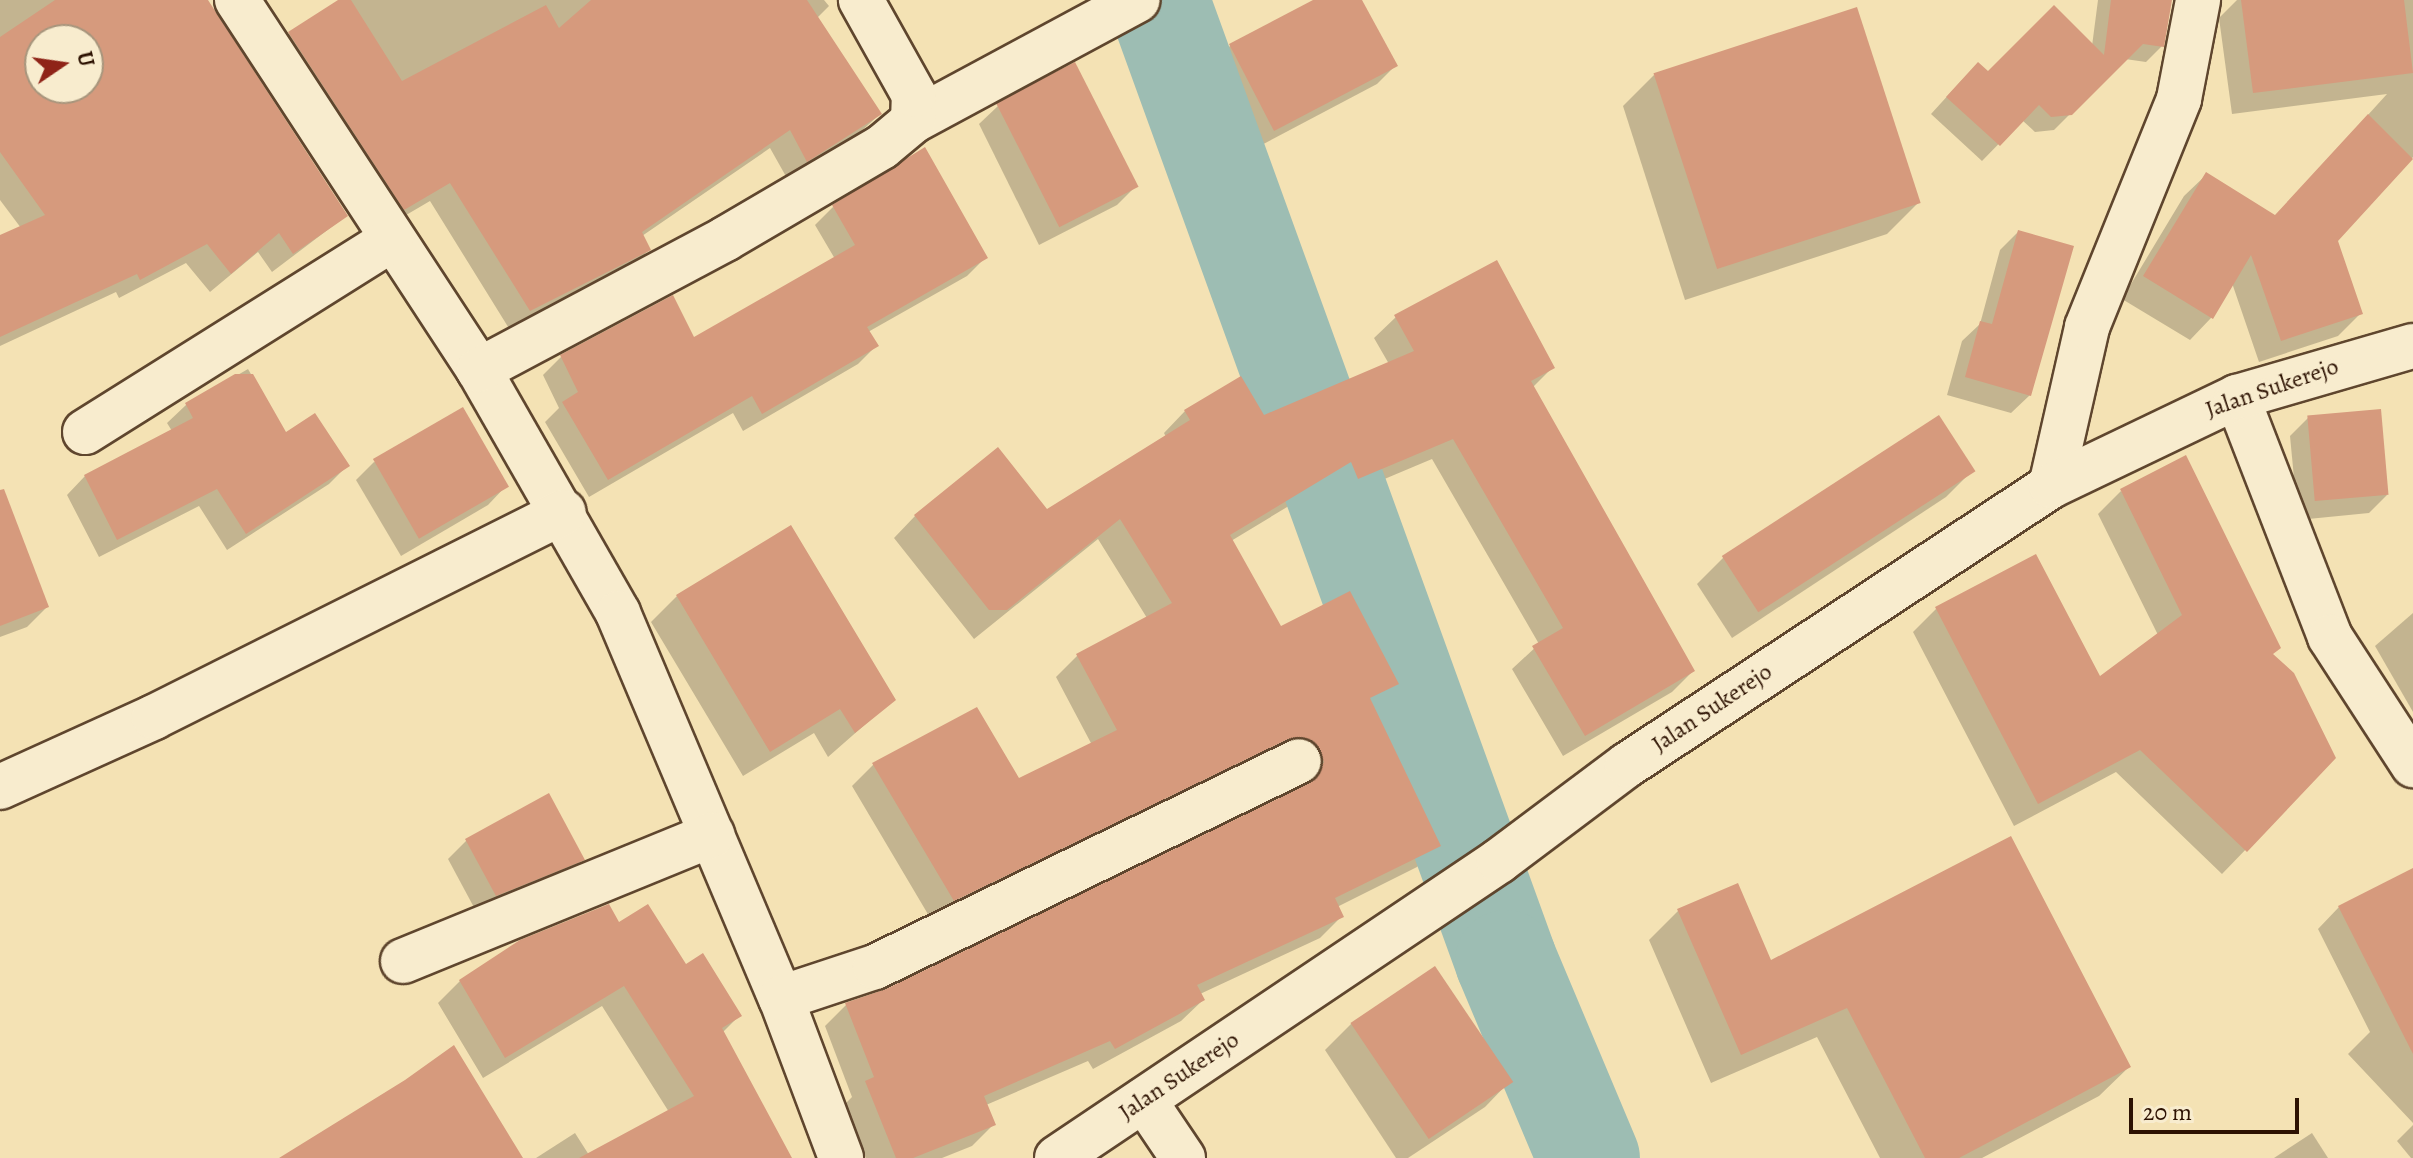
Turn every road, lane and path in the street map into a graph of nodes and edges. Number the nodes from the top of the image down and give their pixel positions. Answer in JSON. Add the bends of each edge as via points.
{"nodes":[{"id":1,"x":237,"y":0,"type":"edge"},
{"id":2,"x":861,"y":0,"type":"edge"},
{"id":3,"x":2198,"y":0,"type":"edge"},
{"id":4,"x":1132,"y":3,"type":"edge"},
{"id":5,"x":913,"y":121,"type":"junction"},
{"id":6,"x":391,"y":240,"type":"junction"},
{"id":7,"x":2413,"y":346,"type":"edge"},
{"id":8,"x":479,"y":370,"type":"junction"},
{"id":9,"x":2237,"y":397,"type":"junction"},
{"id":10,"x":85,"y":432,"type":"dead end"},
{"id":11,"x":2051,"y":486,"type":"junction"},
{"id":12,"x":564,"y":512,"type":"junction"},
{"id":13,"x":1299,"y":761,"type":"dead end"},
{"id":14,"x":2413,"y":765,"type":"edge"},
{"id":15,"x":0,"y":787,"type":"edge"},
{"id":16,"x":712,"y":835,"type":"junction"},
{"id":17,"x":403,"y":961,"type":"dead end"},
{"id":18,"x":781,"y":998,"type":"junction"},
{"id":19,"x":1144,"y":1100,"type":"junction"},
{"id":20,"x":841,"y":1158,"type":"edge"},
{"id":21,"x":1057,"y":1158,"type":"edge"},
{"id":22,"x":1183,"y":1158,"type":"edge"}],
"edges":[{"from":1,"to":6,"type":"street","via":[[356,177]]},
{"from":2,"to":5,"type":"street","via":[[914,95]]},
{"from":3,"to":11,"type":"street","via":[[2179,99],[2087,327]]},
{"from":4,"to":5,"type":"street"},
{"from":5,"to":8,"type":"street","via":[[882,147],[725,239]]},
{"from":6,"to":8,"type":"street"},
{"from":6,"to":10,"type":"street"},
{"from":7,"to":9,"type":"street","name":"Jalan Sukerejo"},
{"from":8,"to":12,"type":"street"},
{"from":9,"to":11,"type":"street","name":"Jalan Sukerejo"},
{"from":9,"to":14,"type":"street","via":[[2330,637]]},
{"from":11,"to":19,"type":"street","name":"Jalan Sukerejo","via":[[1627,765],[1499,861]]},
{"from":12,"to":15,"type":"street","via":[[154,717]]},
{"from":12,"to":16,"type":"street","via":[[618,613]]},
{"from":13,"to":18,"type":"street","via":[[875,967]]},
{"from":16,"to":17,"type":"street"},
{"from":16,"to":18,"type":"street"},
{"from":18,"to":20,"type":"street"},
{"from":19,"to":21,"type":"street","name":"Jalan Sukerejo"},
{"from":19,"to":22,"type":"street"}]}
